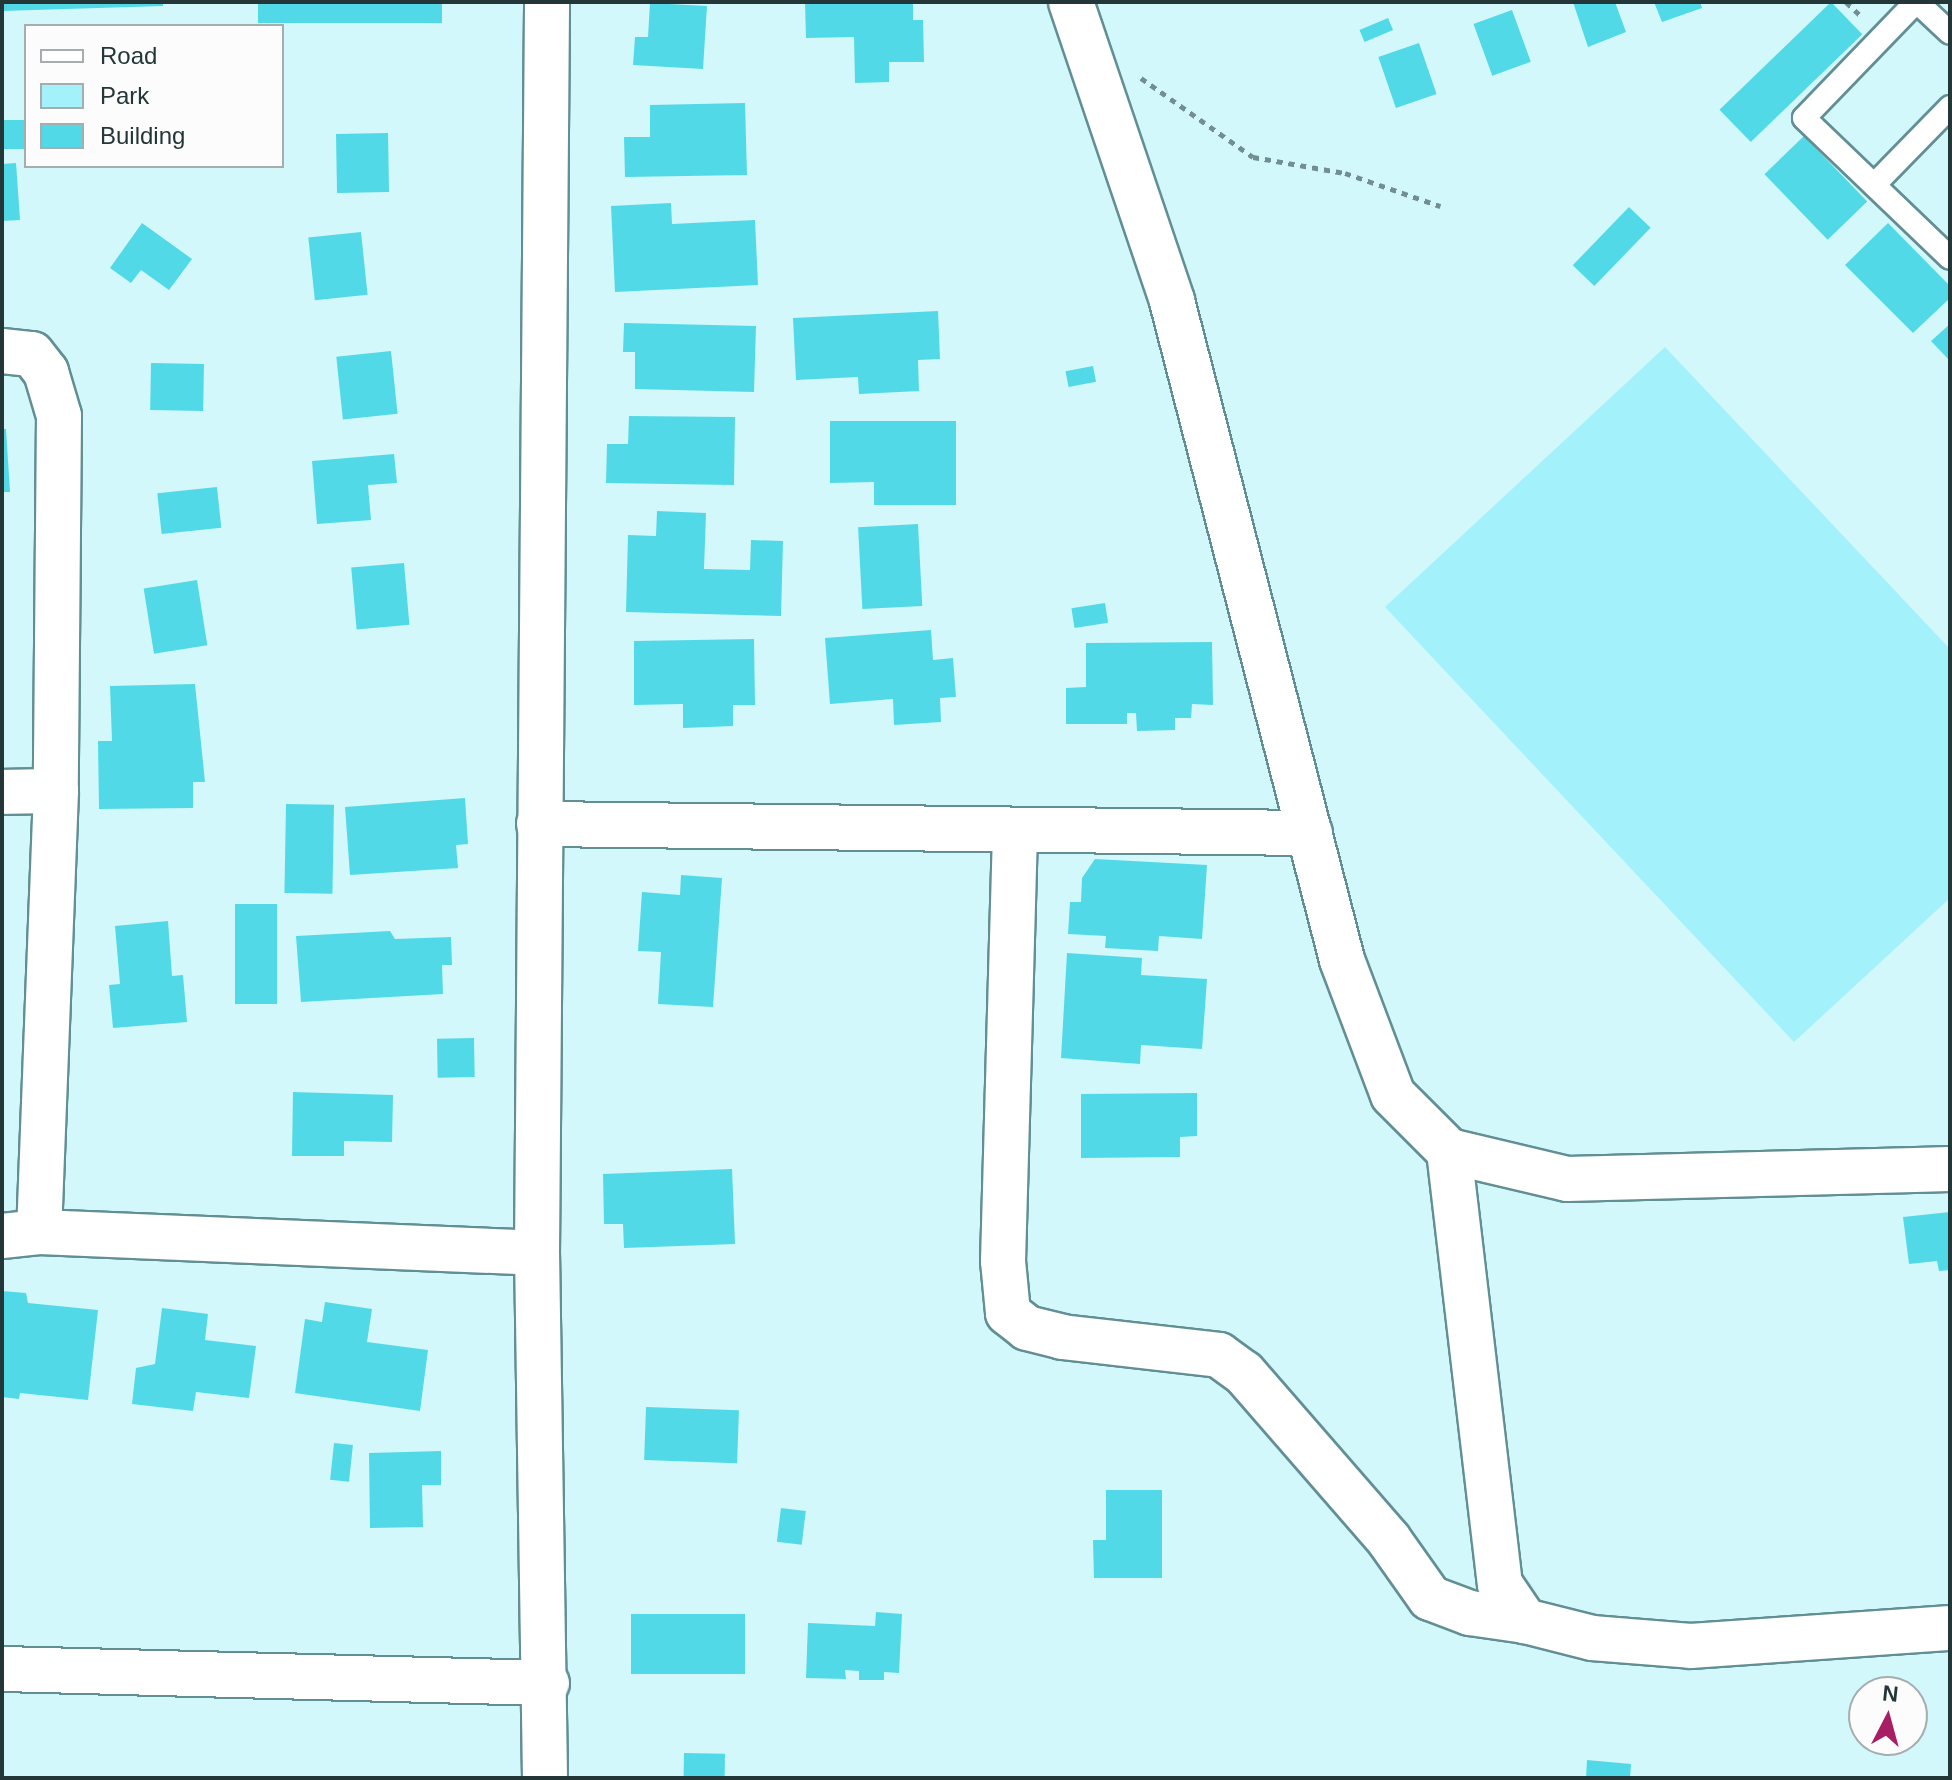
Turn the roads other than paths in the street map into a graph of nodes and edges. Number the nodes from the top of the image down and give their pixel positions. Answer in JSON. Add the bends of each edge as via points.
{"nodes":[{"id":1,"x":547,"y":2,"type":"edge"},
{"id":2,"x":1071,"y":2,"type":"edge"},
{"id":3,"x":1917,"y":2,"type":"edge"},
{"id":4,"x":1950,"y":33,"type":"edge"},
{"id":5,"x":1950,"y":107,"type":"edge"},
{"id":6,"x":1874,"y":185,"type":"junction"},
{"id":7,"x":1950,"y":258,"type":"edge"},
{"id":8,"x":2,"y":351,"type":"edge"},
{"id":9,"x":56,"y":791,"type":"junction"},
{"id":10,"x":2,"y":792,"type":"edge"},
{"id":11,"x":539,"y":824,"type":"junction"},
{"id":12,"x":1015,"y":832,"type":"junction"},
{"id":13,"x":1310,"y":833,"type":"junction"},
{"id":14,"x":1449,"y":1151,"type":"junction"},
{"id":15,"x":1950,"y":1169,"type":"edge"},
{"id":16,"x":20,"y":1234,"type":"edge"},
{"id":17,"x":537,"y":1253,"type":"junction"},
{"id":18,"x":1525,"y":1621,"type":"junction"},
{"id":19,"x":1950,"y":1628,"type":"edge"},
{"id":20,"x":2,"y":1669,"type":"edge"},
{"id":21,"x":547,"y":1683,"type":"junction"},
{"id":22,"x":545,"y":1778,"type":"edge"}],
"edges":[{"from":1,"to":11,"type":"street"},
{"from":2,"to":13,"type":"street","via":[[1172,301]]},
{"from":3,"to":4,"type":"lane"},
{"from":3,"to":6,"type":"lane","via":[[1804,118]]},
{"from":5,"to":6,"type":"lane"},
{"from":6,"to":7,"type":"lane"},
{"from":8,"to":9,"type":"street","via":[[32,354],[46,372],[59,416]]},
{"from":9,"to":10,"type":"street"},
{"from":9,"to":16,"type":"street"},
{"from":11,"to":12,"type":"street"},
{"from":11,"to":17,"type":"street"},
{"from":12,"to":13,"type":"street"},
{"from":12,"to":18,"type":"street","via":[[1003,1261],[1008,1313],[1027,1328],[1062,1337],[1219,1355],[1244,1373],[1389,1540],[1430,1598],[1470,1613]]},
{"from":13,"to":14,"type":"street","via":[[1342,960],[1393,1095]]},
{"from":14,"to":15,"type":"street","via":[[1567,1179]]},
{"from":14,"to":18,"type":"street","via":[[1500,1584]]},
{"from":16,"to":17,"type":"street"},
{"from":17,"to":21,"type":"street"},
{"from":18,"to":19,"type":"street","via":[[1592,1638],[1691,1646]]},
{"from":20,"to":21,"type":"street"},
{"from":21,"to":22,"type":"street"}]}
